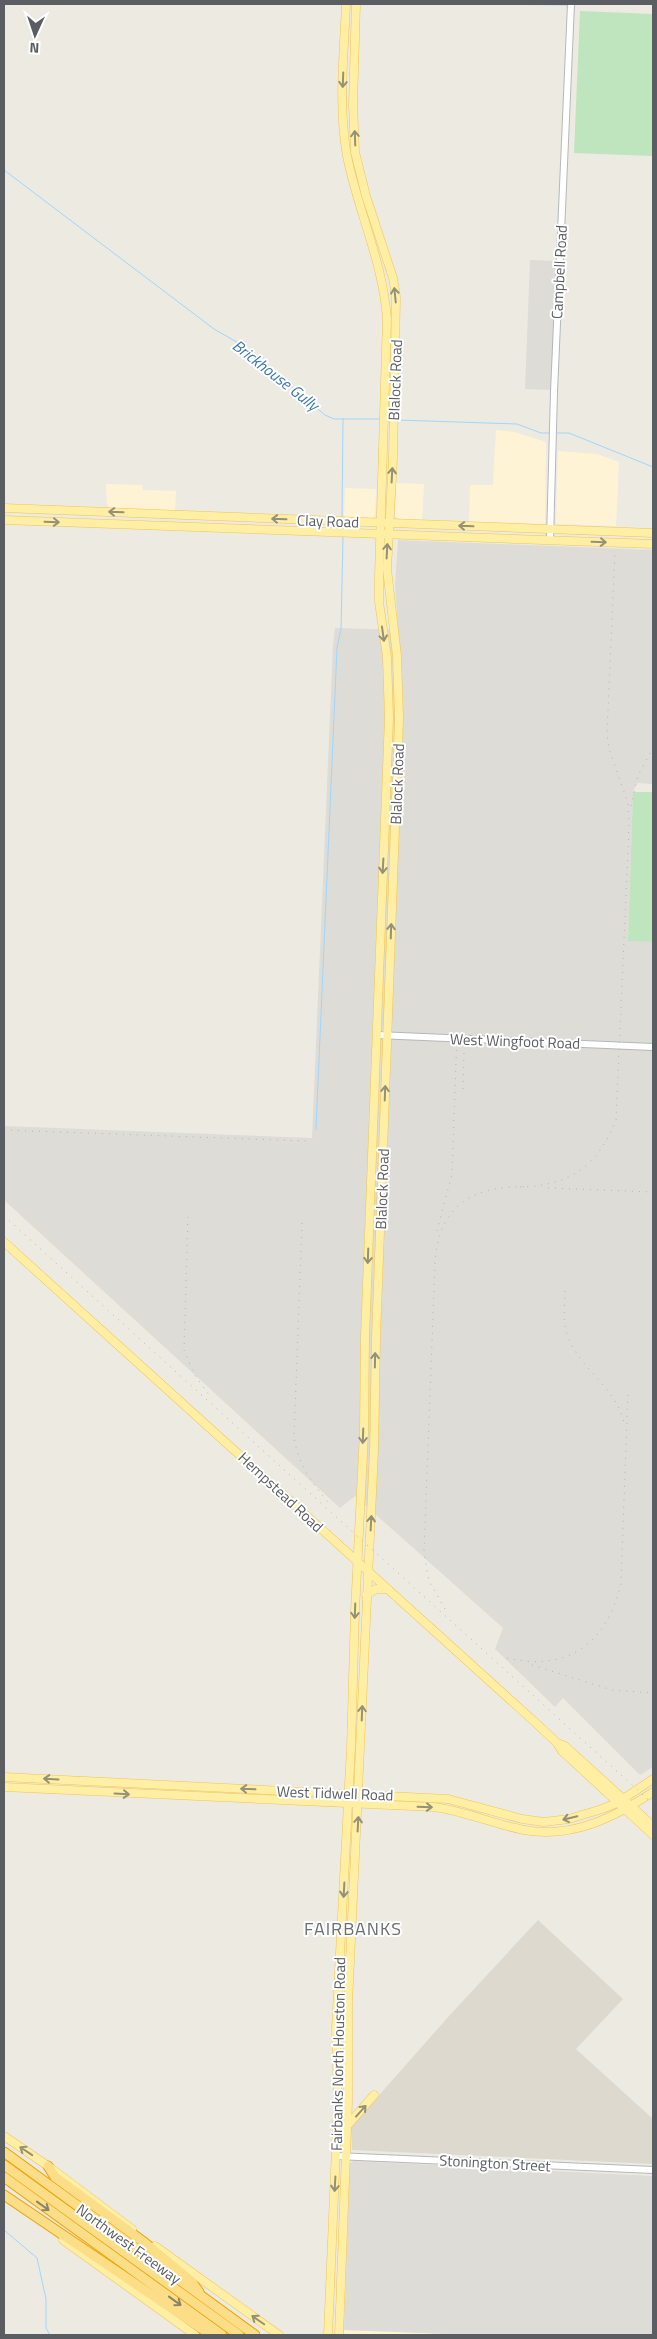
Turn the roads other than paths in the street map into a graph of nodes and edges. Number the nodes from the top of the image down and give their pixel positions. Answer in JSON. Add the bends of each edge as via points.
{"nodes":[{"id":1,"x":346,"y":4,"type":"edge"},
{"id":2,"x":356,"y":4,"type":"edge"},
{"id":3,"x":571,"y":7,"type":"edge"},
{"id":4,"x":397,"y":318,"type":"junction"},
{"id":5,"x":387,"y":319,"type":"junction"},
{"id":6,"x":382,"y":457,"type":"junction"},
{"id":7,"x":393,"y":458,"type":"junction"},
{"id":8,"x":4,"y":508,"type":"edge"},
{"id":9,"x":4,"y":520,"type":"edge"},
{"id":10,"x":326,"y":521,"type":"junction"},
{"id":11,"x":380,"y":523,"type":"junction"},
{"id":12,"x":389,"y":523,"type":"junction"},
{"id":13,"x":440,"y":526,"type":"junction"},
{"id":14,"x":485,"y":527,"type":"junction"},
{"id":15,"x":549,"y":530,"type":"junction"},
{"id":16,"x":326,"y":532,"type":"junction"},
{"id":17,"x":379,"y":533,"type":"junction"},
{"id":18,"x":653,"y":533,"type":"edge"},
{"id":19,"x":388,"y":534,"type":"junction"},
{"id":20,"x":440,"y":536,"type":"junction"},
{"id":21,"x":485,"y":537,"type":"junction"},
{"id":22,"x":550,"y":540,"type":"junction"},
{"id":23,"x":653,"y":544,"type":"edge"},
{"id":24,"x":378,"y":577,"type":"junction"},
{"id":25,"x":389,"y":592,"type":"junction"},
{"id":26,"x":379,"y":602,"type":"junction"},
{"id":27,"x":393,"y":624,"type":"junction"},
{"id":28,"x":386,"y":656,"type":"junction"},
{"id":29,"x":397,"y":656,"type":"junction"},
{"id":30,"x":389,"y":718,"type":"junction"},
{"id":31,"x":399,"y":719,"type":"junction"},
{"id":32,"x":387,"y":778,"type":"junction"},
{"id":33,"x":397,"y":778,"type":"junction"},
{"id":34,"x":384,"y":844,"type":"junction"},
{"id":35,"x":395,"y":844,"type":"junction"},
{"id":36,"x":381,"y":908,"type":"junction"},
{"id":37,"x":392,"y":909,"type":"junction"},
{"id":38,"x":379,"y":973,"type":"junction"},
{"id":39,"x":390,"y":974,"type":"junction"},
{"id":40,"x":377,"y":1035,"type":"junction"},
{"id":41,"x":387,"y":1035,"type":"junction"},
{"id":42,"x":653,"y":1048,"type":"edge"},
{"id":43,"x":373,"y":1126,"type":"junction"},
{"id":44,"x":384,"y":1127,"type":"junction"},
{"id":45,"x":4,"y":1242,"type":"edge"},
{"id":46,"x":365,"y":1337,"type":"junction"},
{"id":47,"x":376,"y":1338,"type":"junction"},
{"id":48,"x":364,"y":1414,"type":"junction"},
{"id":49,"x":374,"y":1414,"type":"junction"},
{"id":50,"x":361,"y":1490,"type":"junction"},
{"id":51,"x":372,"y":1490,"type":"junction"},
{"id":52,"x":358,"y":1541,"type":"junction"},
{"id":53,"x":338,"y":1544,"type":"junction"},
{"id":54,"x":357,"y":1562,"type":"junction"},
{"id":55,"x":367,"y":1571,"type":"junction"},
{"id":56,"x":387,"y":1589,"type":"junction"},
{"id":57,"x":366,"y":1595,"type":"junction"},
{"id":58,"x":351,"y":1748,"type":"junction"},
{"id":59,"x":360,"y":1762,"type":"junction"},
{"id":60,"x":4,"y":1777,"type":"edge"},
{"id":61,"x":653,"y":1779,"type":"edge"},
{"id":62,"x":82,"y":1781,"type":"junction"},
{"id":63,"x":146,"y":1785,"type":"junction"},
{"id":64,"x":4,"y":1787,"type":"edge"},
{"id":65,"x":210,"y":1788,"type":"junction"},
{"id":66,"x":279,"y":1791,"type":"junction"},
{"id":67,"x":80,"y":1792,"type":"junction"},
{"id":68,"x":653,"y":1792,"type":"edge"},
{"id":69,"x":349,"y":1794,"type":"junction"},
{"id":70,"x":359,"y":1794,"type":"junction"},
{"id":71,"x":146,"y":1795,"type":"junction"},
{"id":72,"x":211,"y":1798,"type":"junction"},
{"id":73,"x":277,"y":1801,"type":"junction"},
{"id":74,"x":620,"y":1801,"type":"junction"},
{"id":75,"x":349,"y":1804,"type":"junction"},
{"id":76,"x":359,"y":1804,"type":"junction"},
{"id":77,"x":628,"y":1808,"type":"junction"},
{"id":78,"x":492,"y":1811,"type":"junction"},
{"id":79,"x":490,"y":1821,"type":"junction"},
{"id":80,"x":653,"y":1826,"type":"edge"},
{"id":81,"x":653,"y":1835,"type":"edge"},
{"id":82,"x":338,"y":2002,"type":"junction"},
{"id":83,"x":348,"y":2003,"type":"junction"},
{"id":84,"x":374,"y":2095,"type":"dead end"},
{"id":85,"x":347,"y":2126,"type":"junction"},
{"id":86,"x":4,"y":2136,"type":"edge"},
{"id":87,"x":4,"y":2152,"type":"edge"},
{"id":88,"x":336,"y":2156,"type":"junction"},
{"id":89,"x":346,"y":2157,"type":"junction"},
{"id":90,"x":4,"y":2165,"type":"edge"},
{"id":91,"x":48,"y":2166,"type":"junction"},
{"id":92,"x":653,"y":2170,"type":"edge"},
{"id":93,"x":4,"y":2177,"type":"edge"},
{"id":94,"x":4,"y":2196,"type":"edge"},
{"id":95,"x":331,"y":2286,"type":"junction"},
{"id":96,"x":202,"y":2297,"type":"junction"},
{"id":97,"x":339,"y":2334,"type":"edge"},
{"id":98,"x":195,"y":2335,"type":"edge"},
{"id":99,"x":218,"y":2335,"type":"edge"},
{"id":100,"x":222,"y":2335,"type":"edge"},
{"id":101,"x":239,"y":2335,"type":"edge"},
{"id":102,"x":255,"y":2335,"type":"edge"},
{"id":103,"x":280,"y":2335,"type":"edge"},
{"id":104,"x":328,"y":2335,"type":"edge"}],
"edges":[{"from":1,"to":5,"type":"main road","name":"Blalock Road","one_way":true,"via":[[342,102],[347,154],[356,198],[382,276]]},
{"from":4,"to":2,"type":"main road","name":"Blalock Road","one_way":true,"via":[[393,278],[355,152]]},
{"from":3,"to":15,"type":"street","name":"Campbell Road"},
{"from":4,"to":5,"type":"main road"},
{"from":4,"to":7,"type":"main road","name":"Blalock Road"},
{"from":5,"to":6,"type":"main road","name":"Blalock Road"},
{"from":6,"to":7,"type":"main road"},
{"from":6,"to":11,"type":"main road","name":"Blalock Road"},
{"from":12,"to":7,"type":"main road","name":"Blalock Road","one_way":true},
{"from":10,"to":8,"type":"main road","name":"Clay Road","one_way":true},
{"from":9,"to":16,"type":"main road","name":"Clay Road","one_way":true},
{"from":10,"to":11,"type":"main road","name":"Clay Road"},
{"from":10,"to":16,"type":"main road"},
{"from":11,"to":12,"type":"main road","name":"Clay Road"},
{"from":11,"to":17,"type":"main road","name":"Blalock Road"},
{"from":12,"to":13,"type":"main road","name":"Clay Road"},
{"from":12,"to":19,"type":"main road","name":"Blalock Road"},
{"from":14,"to":13,"type":"main road","name":"Clay Road","one_way":true},
{"from":13,"to":20,"type":"main road"},
{"from":14,"to":15,"type":"main road","name":"Clay Road"},
{"from":14,"to":21,"type":"main road"},
{"from":15,"to":18,"type":"main road","name":"Clay Road"},
{"from":15,"to":22,"type":"street","name":"Campbell Road"},
{"from":16,"to":17,"type":"main road","name":"Clay Road"},
{"from":17,"to":19,"type":"main road","name":"Clay Road"},
{"from":17,"to":24,"type":"main road","name":"Blalock Road"},
{"from":19,"to":20,"type":"main road","name":"Clay Road"},
{"from":25,"to":19,"type":"main road","name":"Blalock Road","one_way":true},
{"from":20,"to":21,"type":"main road","name":"Clay Road"},
{"from":21,"to":22,"type":"main road","name":"Clay Road"},
{"from":22,"to":23,"type":"main road","name":"Clay Road","one_way":true},
{"from":24,"to":25,"type":"main road","via":[[381,589]]},
{"from":24,"to":26,"type":"main road","name":"Blalock Road"},
{"from":25,"to":27,"type":"main road","name":"Blalock Road"},
{"from":26,"to":27,"type":"main road","via":[[386,604]]},
{"from":26,"to":28,"type":"main road","name":"Blalock Road","one_way":true},
{"from":27,"to":29,"type":"main road","name":"Blalock Road"},
{"from":28,"to":29,"type":"main road"},
{"from":28,"to":30,"type":"main road","name":"Blalock Road"},
{"from":29,"to":31,"type":"main road","name":"Blalock Road"},
{"from":30,"to":31,"type":"main road"},
{"from":30,"to":32,"type":"main road","name":"Blalock Road"},
{"from":31,"to":33,"type":"main road","name":"Blalock Road"},
{"from":32,"to":33,"type":"main road"},
{"from":32,"to":34,"type":"main road","name":"Blalock Road"},
{"from":33,"to":35,"type":"main road","name":"Blalock Road"},
{"from":34,"to":35,"type":"main road"},
{"from":34,"to":36,"type":"main road","name":"Blalock Road","one_way":true},
{"from":35,"to":37,"type":"main road","name":"Blalock Road"},
{"from":36,"to":37,"type":"main road"},
{"from":36,"to":38,"type":"main road","name":"Blalock Road"},
{"from":39,"to":37,"type":"main road","name":"Blalock Road","one_way":true},
{"from":38,"to":39,"type":"main road"},
{"from":38,"to":40,"type":"main road","name":"Blalock Road"},
{"from":39,"to":41,"type":"main road","name":"Blalock Road"},
{"from":40,"to":41,"type":"street","name":"West Wingfoot Road"},
{"from":40,"to":43,"type":"main road","name":"Blalock Road"},
{"from":41,"to":42,"type":"street","name":"West Wingfoot Road"},
{"from":44,"to":41,"type":"main road","name":"Blalock Road","one_way":true},
{"from":43,"to":44,"type":"main road"},
{"from":43,"to":46,"type":"main road","name":"Blalock Road","one_way":true},
{"from":44,"to":47,"type":"main road","name":"Blalock Road"},
{"from":45,"to":53,"type":"main road","name":"Hempstead Road"},
{"from":46,"to":47,"type":"main road"},
{"from":46,"to":48,"type":"main road","name":"Blalock Road"},
{"from":49,"to":47,"type":"main road","name":"Blalock Road","one_way":true},
{"from":48,"to":49,"type":"main road"},
{"from":48,"to":50,"type":"main road","name":"Blalock Road","one_way":true},
{"from":49,"to":51,"type":"main road","name":"Blalock Road"},
{"from":50,"to":51,"type":"main road"},
{"from":50,"to":52,"type":"main road","name":"Blalock Road"},
{"from":55,"to":51,"type":"main road","name":"Blalock Road","one_way":true},
{"from":52,"to":53,"type":"main road","via":[[350,1546]]},
{"from":52,"to":54,"type":"main road","name":"Blalock Road"},
{"from":53,"to":54,"type":"main road","name":"Hempstead Road"},
{"from":54,"to":55,"type":"main road","name":"Hempstead Road"},
{"from":54,"to":58,"type":"main road","name":"Fairbanks North Houston Road","one_way":true},
{"from":55,"to":56,"type":"main road","name":"Hempstead Road"},
{"from":55,"to":57,"type":"main road","name":"Fairbanks North Houston Road"},
{"from":56,"to":57,"type":"main road","via":[[376,1589]]},
{"from":56,"to":74,"type":"main road","name":"Hempstead Road"},
{"from":59,"to":57,"type":"main road","name":"Fairbanks North Houston Road","one_way":true},
{"from":58,"to":59,"type":"main road"},
{"from":58,"to":69,"type":"main road","name":"Fairbanks North Houston Road"},
{"from":59,"to":70,"type":"main road","name":"Fairbanks North Houston Road"},
{"from":62,"to":60,"type":"main road","name":"West Tidwell Road","one_way":true},
{"from":61,"to":74,"type":"main road","name":"West Tidwell Road"},
{"from":62,"to":63,"type":"main road","name":"West Tidwell Road"},
{"from":62,"to":67,"type":"main road"},
{"from":63,"to":65,"type":"main road","name":"West Tidwell Road"},
{"from":63,"to":71,"type":"main road"},
{"from":64,"to":67,"type":"main road","name":"West Tidwell Road"},
{"from":66,"to":65,"type":"main road","name":"West Tidwell Road","one_way":true},
{"from":65,"to":72,"type":"main road"},
{"from":66,"to":69,"type":"main road","name":"West Tidwell Road"},
{"from":66,"to":73,"type":"main road"},
{"from":67,"to":71,"type":"main road","name":"West Tidwell Road","one_way":true},
{"from":68,"to":77,"type":"main road","name":"West Tidwell Road"},
{"from":69,"to":70,"type":"main road","name":"West Tidwell Road"},
{"from":69,"to":75,"type":"main road","name":"Fairbanks North Houston Road"},
{"from":70,"to":76,"type":"main road","name":"Fairbanks North Houston Road"},
{"from":70,"to":78,"type":"main road","name":"West Tidwell Road","via":[[448,1799]]},
{"from":71,"to":72,"type":"main road","name":"West Tidwell Road"},
{"from":72,"to":73,"type":"main road","name":"West Tidwell Road"},
{"from":73,"to":75,"type":"main road","name":"West Tidwell Road"},
{"from":74,"to":77,"type":"main road","name":"Hempstead Road"},
{"from":74,"to":78,"type":"main road","name":"West Tidwell Road","one_way":true,"via":[[569,1819],[544,1822]]},
{"from":75,"to":76,"type":"main road","name":"West Tidwell Road"},
{"from":75,"to":82,"type":"main road","name":"Fairbanks North Houston Road","one_way":true},
{"from":76,"to":79,"type":"main road","name":"West Tidwell Road","one_way":true,"via":[[449,1809]]},
{"from":83,"to":76,"type":"main road","name":"Fairbanks North Houston Road","one_way":true},
{"from":77,"to":79,"type":"main road","name":"West Tidwell Road","via":[[571,1830],[541,1832]]},
{"from":77,"to":80,"type":"main road","name":"Hempstead Road"},
{"from":77,"to":81,"type":"main road","name":"Hempstead Road"},
{"from":78,"to":79,"type":"main road"},
{"from":82,"to":83,"type":"main road"},
{"from":82,"to":88,"type":"main road","name":"Fairbanks North Houston Road"},
{"from":83,"to":85,"type":"main road","name":"Fairbanks North Houston Road"},
{"from":85,"to":84,"type":"main road","one_way":true},
{"from":85,"to":89,"type":"main road","name":"Fairbanks North Houston Road"},
{"from":91,"to":86,"type":"main road","one_way":true},
{"from":87,"to":96,"type":"highway","name":"Northwest Freeway"},
{"from":88,"to":89,"type":"street","name":"Stonington Street"},
{"from":88,"to":95,"type":"main road","name":"Fairbanks North Houston Road","one_way":true},
{"from":89,"to":92,"type":"street","name":"Stonington Street"},
{"from":89,"to":97,"type":"main road","name":"Fairbanks North Houston Road"},
{"from":90,"to":101,"type":"highway"},
{"from":91,"to":96,"type":"highway","via":[[55,2177],[191,2281]]},
{"from":103,"to":91,"type":"main road","one_way":true,"via":[[196,2278]]},
{"from":93,"to":100,"type":"highway","name":"Northwest Freeway","one_way":true},
{"from":94,"to":98,"type":"main road"},
{"from":94,"to":99,"type":"highway","via":[[208,2333]]},
{"from":95,"to":97,"type":"main road","via":[[334,2326]]},
{"from":95,"to":104,"type":"main road","name":"Fairbanks North Houston Road"},
{"from":96,"to":102,"type":"highway","name":"Northwest Freeway"}]}
